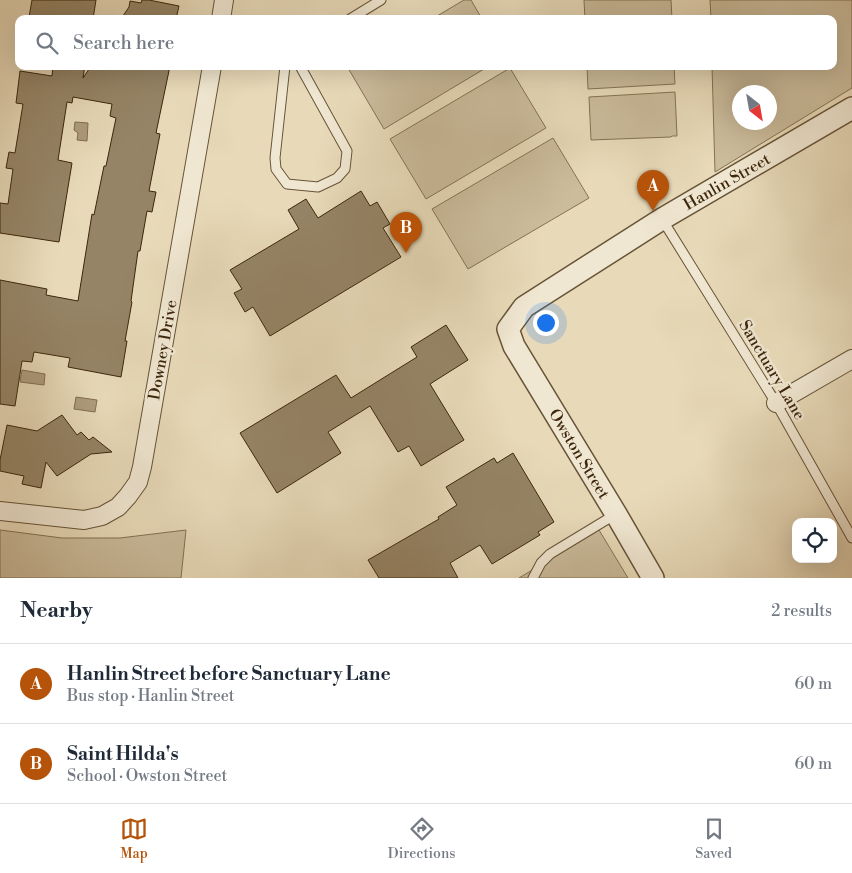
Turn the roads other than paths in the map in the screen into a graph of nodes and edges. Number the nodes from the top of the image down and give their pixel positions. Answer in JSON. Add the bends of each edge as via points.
{"nodes":[{"id":1,"x":224,"y":0,"type":"edge"},
{"id":2,"x":381,"y":0,"type":"edge"},
{"id":3,"x":222,"y":15,"type":"edge"},
{"id":4,"x":357,"y":15,"type":"edge"},
{"id":5,"x":211,"y":70,"type":"edge"},
{"id":6,"x":285,"y":70,"type":"edge"},
{"id":7,"x":302,"y":70,"type":"edge"},
{"id":8,"x":852,"y":108,"type":"edge"},
{"id":9,"x":662,"y":219,"type":"junction"},
{"id":10,"x":508,"y":329,"type":"joint"},
{"id":11,"x":852,"y":359,"type":"edge"},
{"id":12,"x":776,"y":403,"type":"junction"},
{"id":13,"x":0,"y":511,"type":"edge"},
{"id":14,"x":616,"y":514,"type":"junction"},
{"id":15,"x":852,"y":538,"type":"edge"},
{"id":16,"x":533,"y":578,"type":"edge"},
{"id":17,"x":653,"y":578,"type":"edge"}],
"edges":[{"from":1,"to":3,"type":"street"},
{"from":2,"to":4,"type":"lane"},
{"from":5,"to":13,"type":"street","name":"Downey Drive","via":[[138,482],[118,507],[102,516],[84,520]]},
{"from":6,"to":7,"type":"lane","via":[[276,169],[287,184],[318,187],[337,178],[345,169],[347,151]]},
{"from":8,"to":9,"type":"street","name":"Hanlin Street"},
{"from":9,"to":10,"type":"street","name":"Hanlin Street","via":[[524,307]]},
{"from":9,"to":12,"type":"lane","name":"Sanctuary Lane"},
{"from":10,"to":14,"type":"street","name":"Owston Street","via":[[514,346]]},
{"from":11,"to":12,"type":"street"},
{"from":12,"to":15,"type":"lane","name":"Sanctuary Lane"},
{"from":14,"to":16,"type":"lane","via":[[550,554],[541,562]]},
{"from":14,"to":17,"type":"street","name":"Owston Street"}]}
